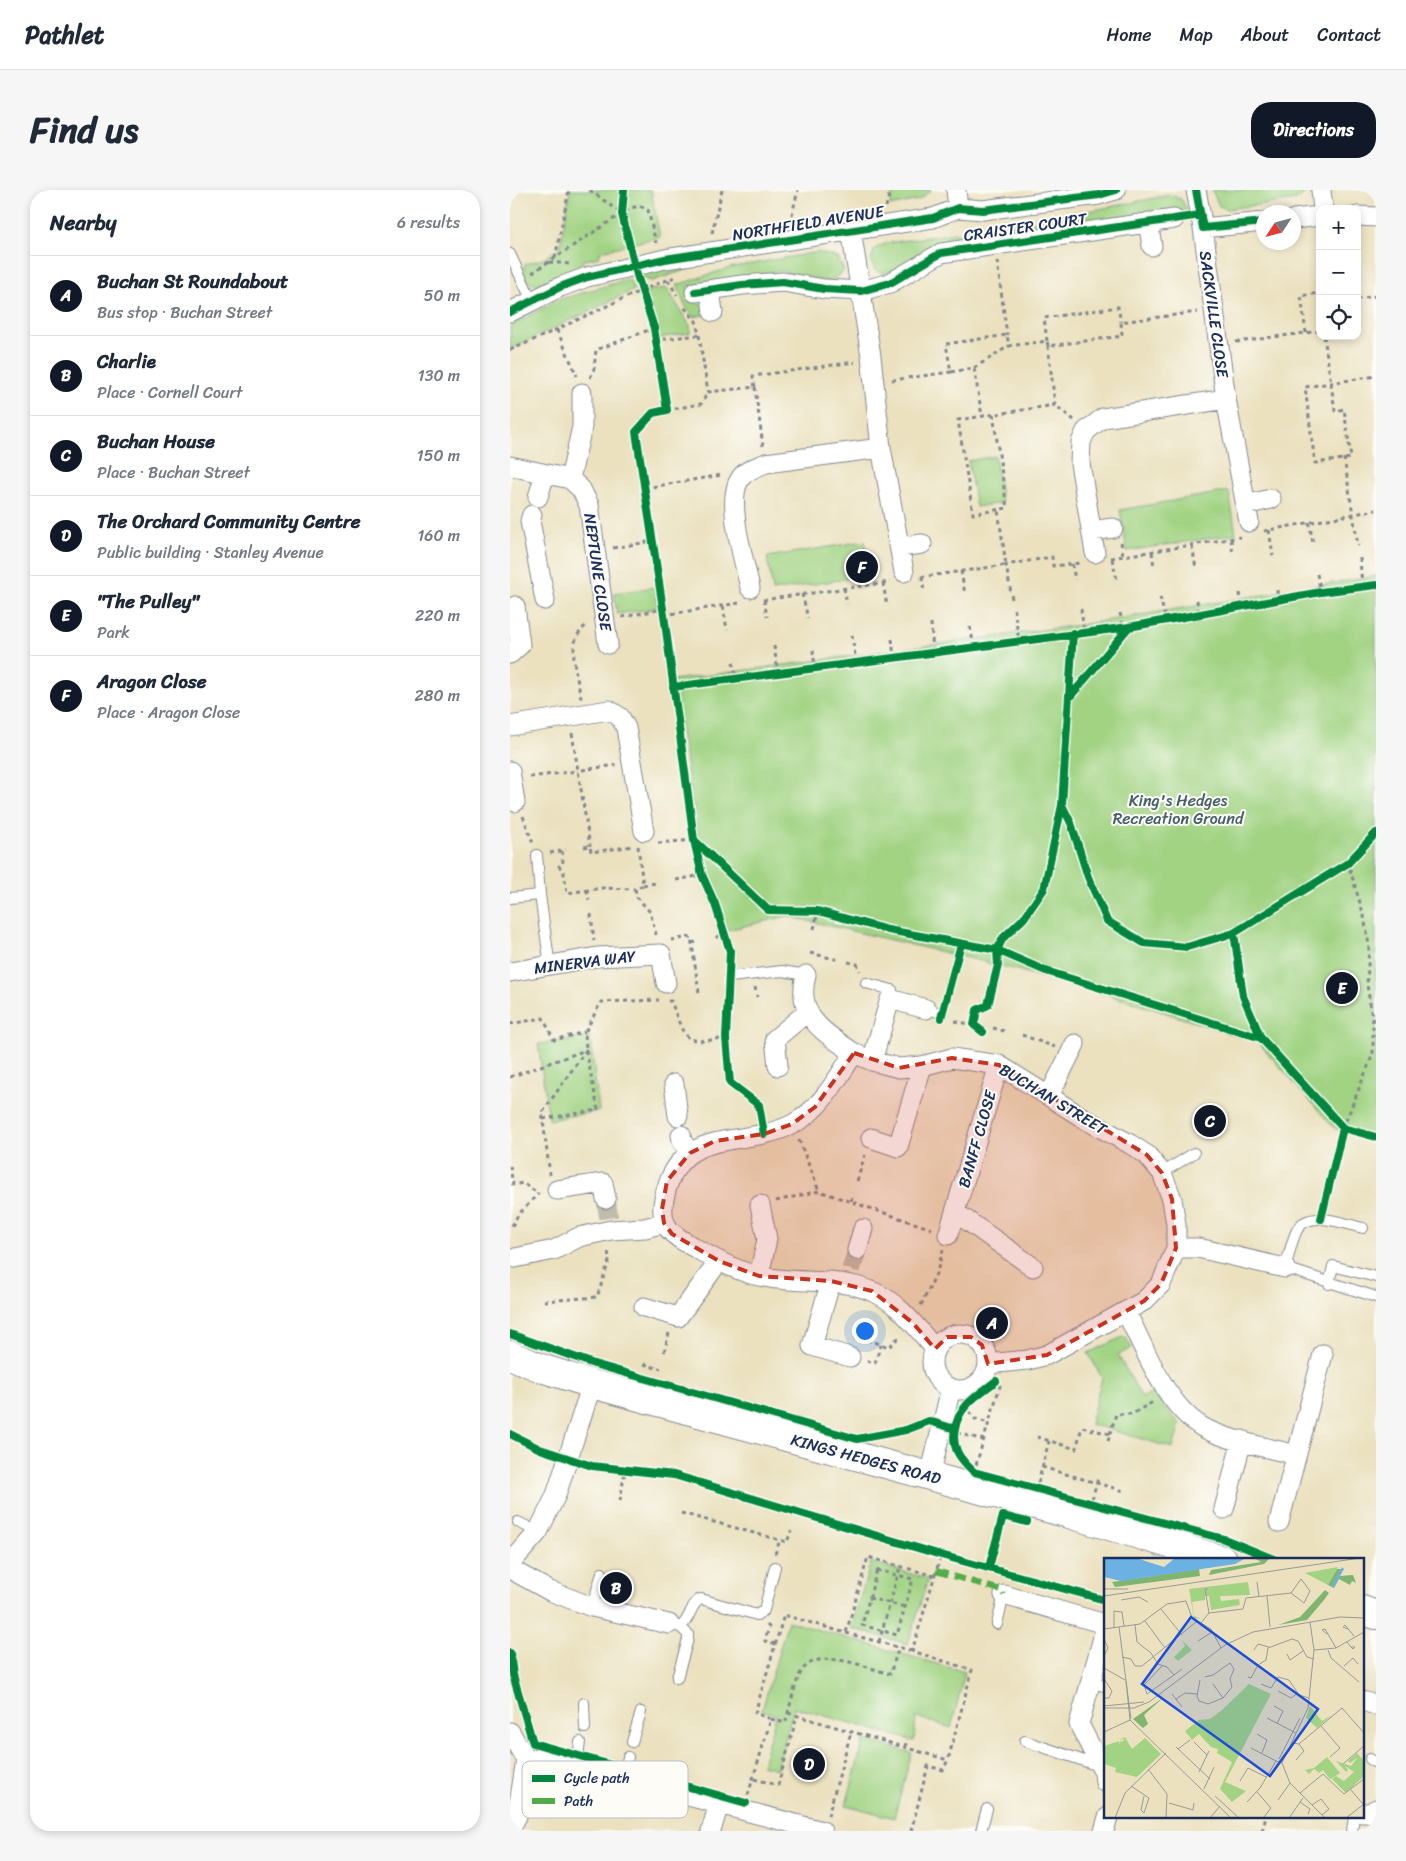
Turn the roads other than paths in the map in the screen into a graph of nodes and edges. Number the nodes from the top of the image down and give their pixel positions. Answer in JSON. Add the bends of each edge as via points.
{"nodes":[{"id":1,"x":1116,"y":190,"type":"edge"},
{"id":2,"x":1196,"y":190,"type":"edge"},
{"id":3,"x":1321,"y":190,"type":"edge"},
{"id":4,"x":957,"y":199,"type":"edge"},
{"id":5,"x":1323,"y":205,"type":"edge"},
{"id":6,"x":1316,"y":216,"type":"edge"},
{"id":7,"x":1361,"y":216,"type":"edge"},
{"id":8,"x":1376,"y":217,"type":"edge"},
{"id":9,"x":1301,"y":218,"type":"edge"},
{"id":10,"x":1174,"y":219,"type":"dead end"},
{"id":11,"x":1148,"y":222,"type":"junction"},
{"id":12,"x":1256,"y":223,"type":"edge"},
{"id":13,"x":1202,"y":228,"type":"junction"},
{"id":14,"x":851,"y":230,"type":"junction"},
{"id":15,"x":1152,"y":246,"type":"dead end"},
{"id":16,"x":510,"y":254,"type":"edge"},
{"id":17,"x":861,"y":291,"type":"junction"},
{"id":18,"x":532,"y":301,"type":"junction"},
{"id":19,"x":510,"y":312,"type":"edge"},
{"id":20,"x":709,"y":316,"type":"road end"},
{"id":21,"x":582,"y":393,"type":"road end"},
{"id":22,"x":1226,"y":399,"type":"junction"},
{"id":23,"x":881,"y":448,"type":"junction"},
{"id":24,"x":510,"y":466,"type":"edge"},
{"id":25,"x":545,"y":474,"type":"junction"},
{"id":26,"x":570,"y":479,"type":"junction"},
{"id":27,"x":538,"y":497,"type":"dead end"},
{"id":28,"x":1271,"y":500,"type":"dead end"},
{"id":29,"x":532,"y":515,"type":"dead end"},
{"id":30,"x":1113,"y":528,"type":"dead end"},
{"id":31,"x":1091,"y":531,"type":"junction"},
{"id":32,"x":922,"y":544,"type":"dead end"},
{"id":33,"x":900,"y":547,"type":"junction"},
{"id":34,"x":1104,"y":556,"type":"road end"},
{"id":35,"x":910,"y":577,"type":"road end"},
{"id":36,"x":751,"y":593,"type":"road end"},
{"id":37,"x":545,"y":600,"type":"dead end"},
{"id":38,"x":515,"y":606,"type":"dead end"},
{"id":39,"x":608,"y":644,"type":"dead end"},
{"id":40,"x":510,"y":654,"type":"edge"},
{"id":41,"x":510,"y":726,"type":"edge"},
{"id":42,"x":511,"y":775,"type":"edge"},
{"id":43,"x":515,"y":802,"type":"road end"},
{"id":44,"x":641,"y":838,"type":"road end"},
{"id":45,"x":537,"y":855,"type":"road end"},
{"id":46,"x":540,"y":895,"type":"junction"},
{"id":47,"x":510,"y":898,"type":"edge"},
{"id":48,"x":550,"y":966,"type":"junction"},
{"id":49,"x":510,"y":972,"type":"edge"},
{"id":50,"x":806,"y":975,"type":"joint"},
{"id":51,"x":730,"y":977,"type":"dead end"},
{"id":52,"x":666,"y":982,"type":"dead end"},
{"id":53,"x":866,"y":983,"type":"dead end"},
{"id":54,"x":890,"y":999,"type":"junction"},
{"id":55,"x":934,"y":1011,"type":"dead end"},
{"id":56,"x":806,"y":1012,"type":"junction"},
{"id":57,"x":1073,"y":1048,"type":"road end"},
{"id":58,"x":854,"y":1054,"type":"junction"},
{"id":59,"x":872,"y":1061,"type":"junction"},
{"id":60,"x":999,"y":1064,"type":"junction"},
{"id":61,"x":778,"y":1066,"type":"dead end"},
{"id":62,"x":922,"y":1066,"type":"junction"},
{"id":63,"x":674,"y":1084,"type":"dead end"},
{"id":64,"x":1049,"y":1096,"type":"junction"},
{"id":65,"x":678,"y":1116,"type":"dead end"},
{"id":66,"x":681,"y":1135,"type":"dead end"},
{"id":67,"x":871,"y":1138,"type":"road end"},
{"id":68,"x":690,"y":1153,"type":"junction"},
{"id":69,"x":1194,"y":1153,"type":"dead end"},
{"id":70,"x":1162,"y":1173,"type":"junction"},
{"id":71,"x":554,"y":1190,"type":"road end"},
{"id":72,"x":606,"y":1199,"type":"tunnel mouth"},
{"id":73,"x":760,"y":1204,"type":"road end"},
{"id":74,"x":955,"y":1212,"type":"junction"},
{"id":75,"x":664,"y":1223,"type":"junction"},
{"id":76,"x":1363,"y":1228,"type":"dead end"},
{"id":77,"x":863,"y":1230,"type":"dead end"},
{"id":78,"x":948,"y":1235,"type":"road end"},
{"id":79,"x":1176,"y":1248,"type":"junction"},
{"id":80,"x":857,"y":1250,"type":"tunnel mouth"},
{"id":81,"x":516,"y":1258,"type":"dead end"},
{"id":82,"x":719,"y":1261,"type":"junction"},
{"id":83,"x":1032,"y":1267,"type":"dead end"},
{"id":84,"x":1285,"y":1268,"type":"junction"},
{"id":85,"x":759,"y":1276,"type":"junction"},
{"id":86,"x":1376,"y":1277,"type":"edge"},
{"id":87,"x":843,"y":1278,"type":"junction"},
{"id":88,"x":1329,"y":1284,"type":"junction"},
{"id":89,"x":1376,"y":1297,"type":"edge"},
{"id":90,"x":644,"y":1307,"type":"dead end"},
{"id":91,"x":1126,"y":1312,"type":"junction"},
{"id":92,"x":935,"y":1349,"type":"junction"},
{"id":93,"x":1323,"y":1354,"type":"dead end"},
{"id":94,"x":510,"y":1355,"type":"edge"},
{"id":95,"x":850,"y":1357,"type":"dead end"},
{"id":96,"x":992,"y":1373,"type":"junction"},
{"id":97,"x":592,"y":1384,"type":"junction"},
{"id":98,"x":951,"y":1388,"type":"junction"},
{"id":99,"x":1242,"y":1440,"type":"junction"},
{"id":100,"x":1296,"y":1455,"type":"junction"},
{"id":101,"x":930,"y":1476,"type":"junction"},
{"id":102,"x":1224,"y":1509,"type":"dead end"},
{"id":103,"x":518,"y":1522,"type":"dead end"},
{"id":104,"x":1279,"y":1522,"type":"dead end"},
{"id":105,"x":538,"y":1532,"type":"junction"},
{"id":106,"x":1216,"y":1558,"type":"edge"},
{"id":107,"x":510,"y":1564,"type":"edge"},
{"id":108,"x":775,"y":1567,"type":"dead end"},
{"id":109,"x":510,"y":1569,"type":"edge"},
{"id":110,"x":602,"y":1573,"type":"dead end"},
{"id":111,"x":1004,"y":1595,"type":"joint"},
{"id":112,"x":592,"y":1607,"type":"junction"},
{"id":113,"x":1364,"y":1611,"type":"edge"},
{"id":114,"x":1376,"y":1615,"type":"edge"},
{"id":115,"x":997,"y":1624,"type":"dead end"},
{"id":116,"x":1104,"y":1624,"type":"edge"},
{"id":117,"x":675,"y":1626,"type":"junction"},
{"id":118,"x":1104,"y":1638,"type":"edge"},
{"id":119,"x":678,"y":1678,"type":"dead end"},
{"id":120,"x":1098,"y":1684,"type":"edge"},
{"id":121,"x":584,"y":1704,"type":"dead end"},
{"id":122,"x":641,"y":1712,"type":"dead end"},
{"id":123,"x":584,"y":1728,"type":"dead end"},
{"id":124,"x":510,"y":1732,"type":"edge"},
{"id":125,"x":580,"y":1742,"type":"dead end"},
{"id":126,"x":632,"y":1742,"type":"dead end"},
{"id":127,"x":1025,"y":1742,"type":"dead end"},
{"id":128,"x":628,"y":1757,"type":"dead end"},
{"id":129,"x":526,"y":1760,"type":"joint"},
{"id":130,"x":554,"y":1761,"type":"edge"},
{"id":131,"x":578,"y":1761,"type":"edge"},
{"id":132,"x":627,"y":1761,"type":"edge"},
{"id":133,"x":1103,"y":1773,"type":"edge"},
{"id":134,"x":522,"y":1785,"type":"edge"},
{"id":135,"x":688,"y":1796,"type":"edge"},
{"id":136,"x":719,"y":1804,"type":"junction"},
{"id":137,"x":987,"y":1809,"type":"dead end"},
{"id":138,"x":1367,"y":1815,"type":"edge"},
{"id":139,"x":1108,"y":1818,"type":"edge"},
{"id":140,"x":824,"y":1826,"type":"edge"},
{"id":141,"x":510,"y":1829,"type":"edge"},
{"id":142,"x":711,"y":1831,"type":"edge"},
{"id":143,"x":980,"y":1831,"type":"edge"},
{"id":144,"x":1104,"y":1831,"type":"edge"},
{"id":145,"x":1352,"y":1831,"type":"edge"}],
"edges":[{"from":1,"to":4,"type":"street","name":"NORTHFIELD AVENUE","via":[[983,210]]},
{"from":2,"to":13,"type":"street","name":"SACKVILLE CLOSE"},
{"from":3,"to":5,"type":"street"},
{"from":4,"to":14,"type":"street","name":"NORTHFIELD AVENUE","via":[[933,218]]},
{"from":6,"to":9,"type":"street"},
{"from":7,"to":8,"type":"street"},
{"from":10,"to":11,"type":"street","name":"CRAISTER COURT"},
{"from":11,"to":15,"type":"street"},
{"from":11,"to":17,"type":"street","name":"CRAISTER COURT","via":[[941,253],[890,283]]},
{"from":12,"to":13,"type":"street"},
{"from":13,"to":22,"type":"street","name":"SACKVILLE CLOSE"},
{"from":14,"to":17,"type":"street"},
{"from":14,"to":18,"type":"street","name":"NORTHFIELD AVENUE","via":[[665,259],[587,277]]},
{"from":16,"to":18,"type":"lane"},
{"from":17,"to":20,"type":"street","name":"CRAISTER COURT","via":[[783,282],[703,291]]},
{"from":17,"to":23,"type":"street"},
{"from":18,"to":19,"type":"street","name":"NORTHFIELD AVENUE"},
{"from":21,"to":26,"type":"street","via":[[582,427]]},
{"from":22,"to":28,"type":"street","name":"SACKVILLE CLOSE","via":[[1244,523]]},
{"from":22,"to":31,"type":"street","name":"SACKVILLE CLOSE","via":[[1134,419],[1103,418],[1093,424],[1081,442],[1080,463]]},
{"from":23,"to":33,"type":"street"},
{"from":23,"to":36,"type":"street","via":[[766,464],[751,469],[740,478],[734,506]]},
{"from":24,"to":25,"type":"street"},
{"from":25,"to":26,"type":"street"},
{"from":25,"to":27,"type":"street"},
{"from":26,"to":39,"type":"street","name":"NEPTUNE CLOSE","via":[[581,489],[589,504]]},
{"from":29,"to":37,"type":"street","via":[[530,522]]},
{"from":30,"to":31,"type":"street"},
{"from":31,"to":34,"type":"street","name":"SACKVILLE CLOSE"},
{"from":32,"to":33,"type":"street"},
{"from":33,"to":35,"type":"street"},
{"from":38,"to":40,"type":"street","via":[[520,645]]},
{"from":41,"to":44,"type":"street","via":[[609,710],[620,717],[626,728]]},
{"from":42,"to":43,"type":"street"},
{"from":45,"to":46,"type":"lane"},
{"from":46,"to":47,"type":"lane"},
{"from":46,"to":48,"type":"lane"},
{"from":48,"to":49,"type":"street","name":"MINERVA WAY"},
{"from":48,"to":52,"type":"street","name":"MINERVA WAY","via":[[664,947]]},
{"from":50,"to":51,"type":"lane","via":[[782,970]]},
{"from":50,"to":56,"type":"street","via":[[802,1000]]},
{"from":53,"to":54,"type":"lane","via":[[892,990]]},
{"from":54,"to":55,"type":"street"},
{"from":54,"to":59,"type":"street"},
{"from":56,"to":58,"type":"street","name":"BUCHAN STREET","via":[[828,1035]]},
{"from":56,"to":61,"type":"street","via":[[775,1038]]},
{"from":57,"to":64,"type":"street"},
{"from":58,"to":59,"type":"street","name":"BUCHAN STREET"},
{"from":58,"to":68,"type":"street","via":[[815,1107],[792,1124],[764,1134],[715,1141]]},
{"from":59,"to":62,"type":"street","name":"BUCHAN STREET","via":[[899,1068]]},
{"from":60,"to":62,"type":"street","name":"BUCHAN STREET","via":[[952,1058]]},
{"from":60,"to":64,"type":"street","name":"BUCHAN STREET"},
{"from":60,"to":74,"type":"street","name":"BANFF CLOSE"},
{"from":62,"to":67,"type":"street","via":[[898,1147]]},
{"from":63,"to":65,"type":"street"},
{"from":64,"to":70,"type":"street","name":"BUCHAN STREET","via":[[1147,1155]]},
{"from":66,"to":68,"type":"street"},
{"from":68,"to":75,"type":"street","via":[[676,1166],[667,1181],[662,1210]]},
{"from":69,"to":70,"type":"lane"},
{"from":70,"to":79,"type":"street","name":"BUCHAN STREET","via":[[1172,1199]]},
{"from":71,"to":72,"type":"street","via":[[603,1183]]},
{"from":73,"to":85,"type":"street","via":[[767,1240]]},
{"from":74,"to":78,"type":"street","name":"BANFF CLOSE"},
{"from":74,"to":83,"type":"street"},
{"from":75,"to":81,"type":"street","via":[[645,1228],[608,1227],[546,1252]]},
{"from":75,"to":82,"type":"street","via":[[672,1234]]},
{"from":76,"to":84,"type":"lane","via":[[1321,1219],[1307,1221],[1297,1229]]},
{"from":77,"to":80,"type":"street"},
{"from":79,"to":84,"type":"street","via":[[1198,1248]]},
{"from":79,"to":91,"type":"street","name":"BUCHAN STREET","via":[[1161,1284],[1144,1301]]},
{"from":82,"to":85,"type":"street"},
{"from":82,"to":90,"type":"street","via":[[678,1317]]},
{"from":84,"to":88,"type":"lane"},
{"from":85,"to":87,"type":"street","via":[[796,1281]]},
{"from":86,"to":88,"type":"lane","via":[[1333,1266]]},
{"from":87,"to":92,"type":"street","via":[[888,1300]]},
{"from":87,"to":95,"type":"street","via":[[812,1346]]},
{"from":88,"to":89,"type":"lane"},
{"from":91,"to":96,"type":"street","name":"BUCHAN STREET","via":[[1047,1355]]},
{"from":91,"to":99,"type":"street","via":[[1169,1394],[1188,1417],[1205,1428]]},
{"from":92,"to":96,"type":"street","via":[[947,1337],[957,1334],[971,1337],[982,1345]]},
{"from":92,"to":98,"type":"street","via":[[933,1370],[938,1380]]},
{"from":93,"to":100,"type":"street"},
{"from":94,"to":97,"type":"street","name":"KINGS HEDGES ROAD"},
{"from":96,"to":98,"type":"street","via":[[976,1385],[958,1390]]},
{"from":97,"to":101,"type":"street","name":"KINGS HEDGES ROAD"},
{"from":97,"to":105,"type":"street","via":[[556,1495]]},
{"from":98,"to":101,"type":"street","via":[[952,1427]]},
{"from":99,"to":100,"type":"street"},
{"from":99,"to":102,"type":"street"},
{"from":100,"to":104,"type":"street"},
{"from":101,"to":106,"type":"street","name":"KINGS HEDGES ROAD"},
{"from":103,"to":105,"type":"lane"},
{"from":105,"to":107,"type":"street"},
{"from":108,"to":117,"type":"lane","via":[[764,1610],[757,1615],[701,1600],[697,1601],[686,1622]]},
{"from":109,"to":112,"type":"street","via":[[550,1591]]},
{"from":110,"to":112,"type":"lane"},
{"from":111,"to":115,"type":"lane"},
{"from":111,"to":116,"type":"street"},
{"from":112,"to":117,"type":"street"},
{"from":113,"to":114,"type":"street"},
{"from":117,"to":119,"type":"lane","via":[[688,1634]]},
{"from":118,"to":120,"type":"street"},
{"from":120,"to":133,"type":"street","via":[[1079,1724]]},
{"from":121,"to":123,"type":"lane"},
{"from":122,"to":126,"type":"lane"},
{"from":124,"to":129,"type":"street"},
{"from":125,"to":131,"type":"lane"},
{"from":127,"to":133,"type":"lane"},
{"from":128,"to":132,"type":"lane"},
{"from":129,"to":130,"type":"street"},
{"from":134,"to":141,"type":"street","via":[[517,1816]]},
{"from":135,"to":136,"type":"street"},
{"from":136,"to":140,"type":"street"},
{"from":136,"to":142,"type":"street"},
{"from":137,"to":143,"type":"lane"},
{"from":138,"to":145,"type":"lane"},
{"from":139,"to":144,"type":"street"}]}
